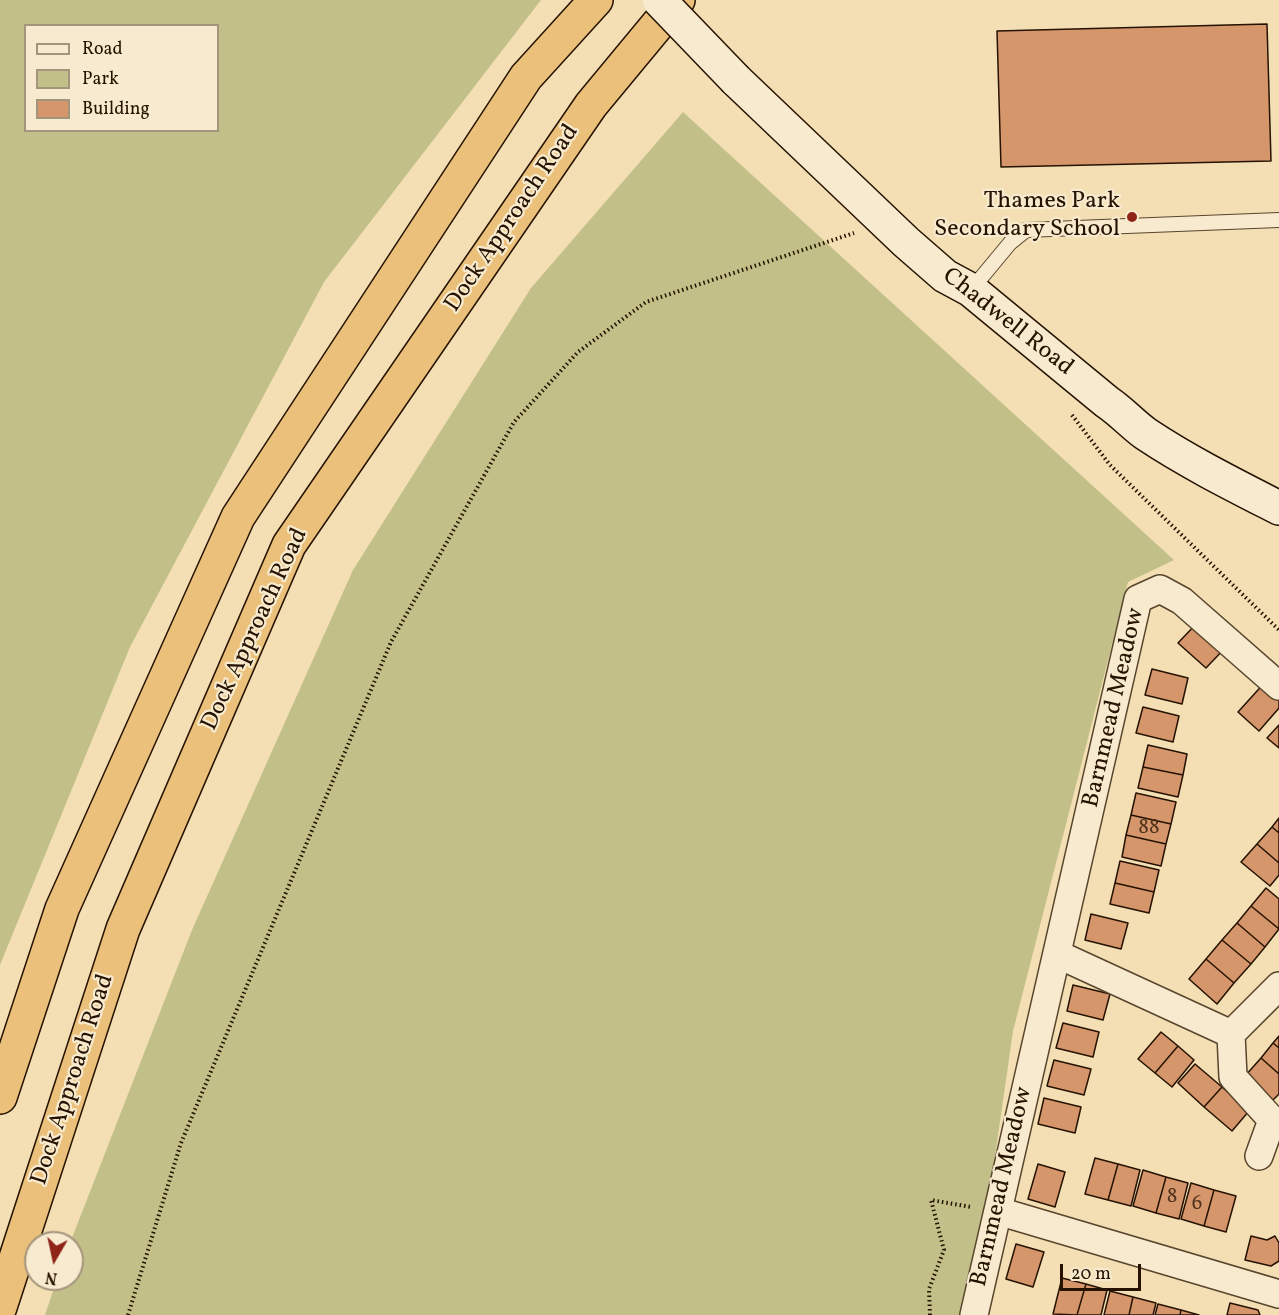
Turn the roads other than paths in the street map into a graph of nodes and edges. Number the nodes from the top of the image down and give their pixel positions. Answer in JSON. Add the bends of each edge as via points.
{"nodes":[{"id":1,"x":596,"y":0,"type":"edge"},
{"id":2,"x":659,"y":0,"type":"edge"},
{"id":3,"x":678,"y":0,"type":"edge"},
{"id":4,"x":1279,"y":220,"type":"edge"},
{"id":5,"x":971,"y":290,"type":"junction"},
{"id":6,"x":1279,"y":508,"type":"edge"},
{"id":7,"x":1279,"y":686,"type":"edge"},
{"id":8,"x":1057,"y":954,"type":"junction"},
{"id":9,"x":1279,"y":986,"type":"edge"},
{"id":10,"x":1231,"y":1034,"type":"junction"},
{"id":11,"x":0,"y":1097,"type":"edge"},
{"id":12,"x":1259,"y":1156,"type":"dead end"},
{"id":13,"x":998,"y":1211,"type":"junction"},
{"id":14,"x":1279,"y":1294,"type":"edge"},
{"id":15,"x":0,"y":1307,"type":"edge"},
{"id":16,"x":974,"y":1315,"type":"edge"}],
"edges":[{"from":1,"to":11,"type":"highway","via":[[526,77],[238,517],[62,909]]},
{"from":2,"to":5,"type":"main road","name":"Chadwell Road","bridge":true,"via":[[736,80],[906,242],[945,276]]},
{"from":3,"to":15,"type":"highway","name":"Dock Approach Road","via":[[591,105],[290,545],[123,928]]},
{"from":4,"to":5,"type":"lane","via":[[1026,230],[1010,243]]},
{"from":5,"to":6,"type":"main road","name":"Chadwell Road","via":[[1145,433]]},
{"from":7,"to":8,"type":"street","name":"Barnmead Meadow","via":[[1182,601],[1160,589],[1138,599]]},
{"from":8,"to":10,"type":"street"},
{"from":8,"to":13,"type":"street","name":"Barnmead Meadow"},
{"from":9,"to":10,"type":"street"},
{"from":10,"to":12,"type":"street","via":[[1233,1077],[1272,1120]]},
{"from":13,"to":14,"type":"street"},
{"from":13,"to":16,"type":"street","name":"Barnmead Meadow"}]}
